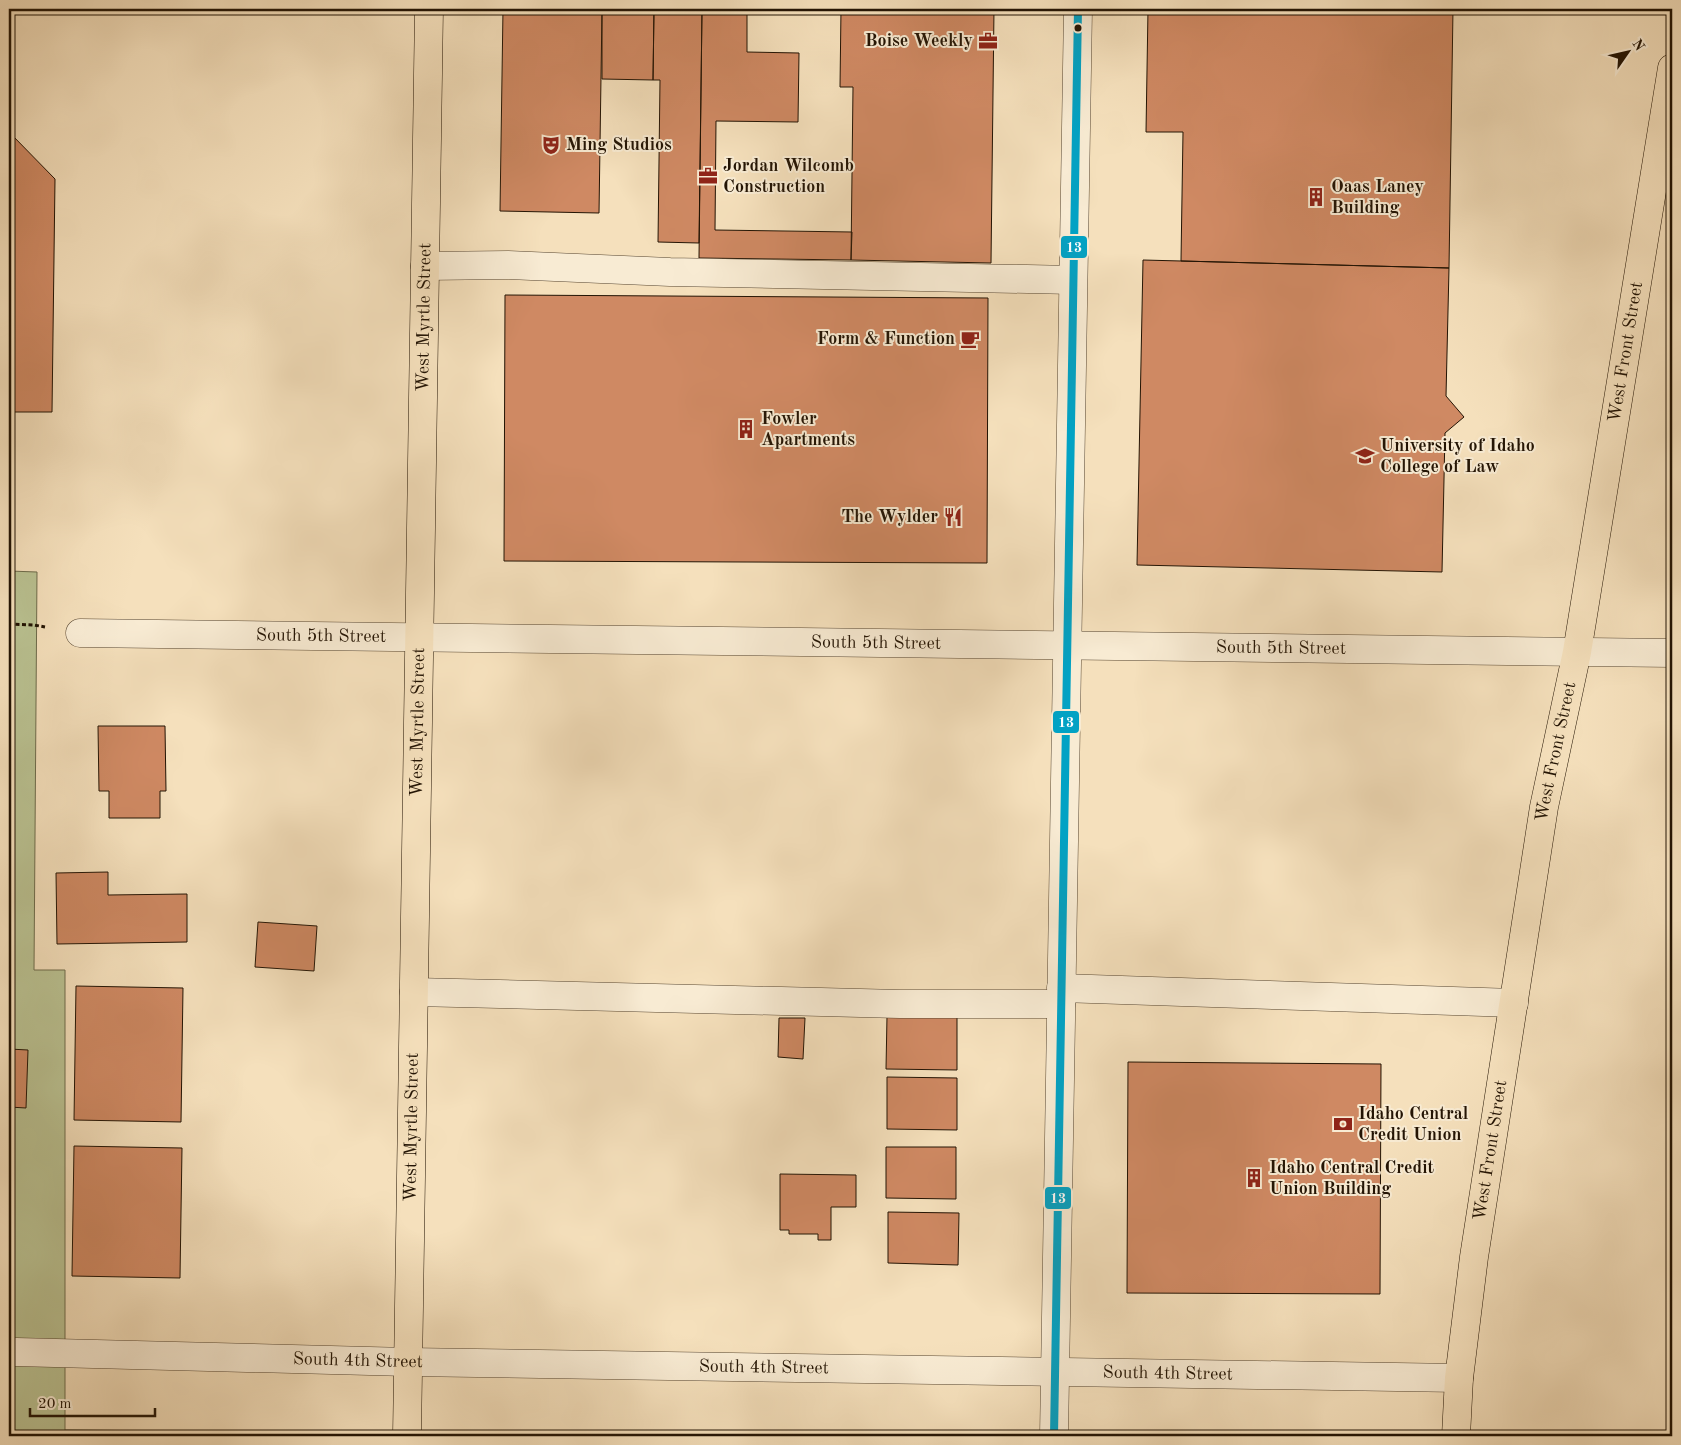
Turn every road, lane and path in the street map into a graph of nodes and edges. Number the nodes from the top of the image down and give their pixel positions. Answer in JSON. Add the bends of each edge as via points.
{"nodes":[{"id":1,"x":429,"y":9,"type":"edge"},
{"id":2,"x":1078,"y":9,"type":"edge"},
{"id":3,"x":1672,"y":68,"type":"edge"},
{"id":4,"x":425,"y":266,"type":"junction"},
{"id":5,"x":1073,"y":280,"type":"junction"},
{"id":6,"x":80,"y":633,"type":"dead end"},
{"id":7,"x":420,"y":637,"type":"junction"},
{"id":8,"x":1066,"y":645,"type":"junction"},
{"id":9,"x":1577,"y":652,"type":"junction"},
{"id":10,"x":1672,"y":653,"type":"edge"},
{"id":11,"x":414,"y":992,"type":"junction"},
{"id":12,"x":1061,"y":996,"type":"junction"},
{"id":13,"x":1514,"y":1003,"type":"junction"},
{"id":14,"x":16,"y":1352,"type":"dead end"},
{"id":15,"x":408,"y":1362,"type":"junction"},
{"id":16,"x":1055,"y":1372,"type":"junction"},
{"id":17,"x":1459,"y":1378,"type":"junction"},
{"id":18,"x":407,"y":1436,"type":"edge"},
{"id":19,"x":1054,"y":1436,"type":"edge"},
{"id":20,"x":1456,"y":1436,"type":"edge"}],
"edges":[{"from":1,"to":4,"type":"main road","name":"West Myrtle Street"},
{"from":2,"to":5,"type":"street"},
{"from":3,"to":9,"type":"main road","name":"West Front Street"},
{"from":4,"to":5,"type":"street","via":[[508,265],[670,272]]},
{"from":4,"to":7,"type":"main road","name":"West Myrtle Street"},
{"from":5,"to":8,"type":"street"},
{"from":6,"to":7,"type":"street","name":"South 5th Street"},
{"from":7,"to":8,"type":"street","name":"South 5th Street"},
{"from":7,"to":11,"type":"main road","name":"West Myrtle Street"},
{"from":8,"to":9,"type":"street","name":"South 5th Street"},
{"from":8,"to":12,"type":"street"},
{"from":9,"to":10,"type":"street","name":"South 5th Street"},
{"from":9,"to":13,"type":"main road","name":"West Front Street","via":[[1544,807]]},
{"from":11,"to":12,"type":"street","via":[[900,1004]]},
{"from":11,"to":15,"type":"main road","name":"West Myrtle Street"},
{"from":12,"to":13,"type":"street"},
{"from":12,"to":16,"type":"street"},
{"from":13,"to":17,"type":"main road","name":"West Front Street","via":[[1474,1257]]},
{"from":14,"to":15,"type":"street","name":"South 4th Street"},
{"from":15,"to":16,"type":"street","name":"South 4th Street"},
{"from":15,"to":18,"type":"main road","name":"West Myrtle Street"},
{"from":16,"to":17,"type":"street","name":"South 4th Street"},
{"from":16,"to":19,"type":"street"},
{"from":17,"to":20,"type":"main road","name":"West Front Street"}]}
